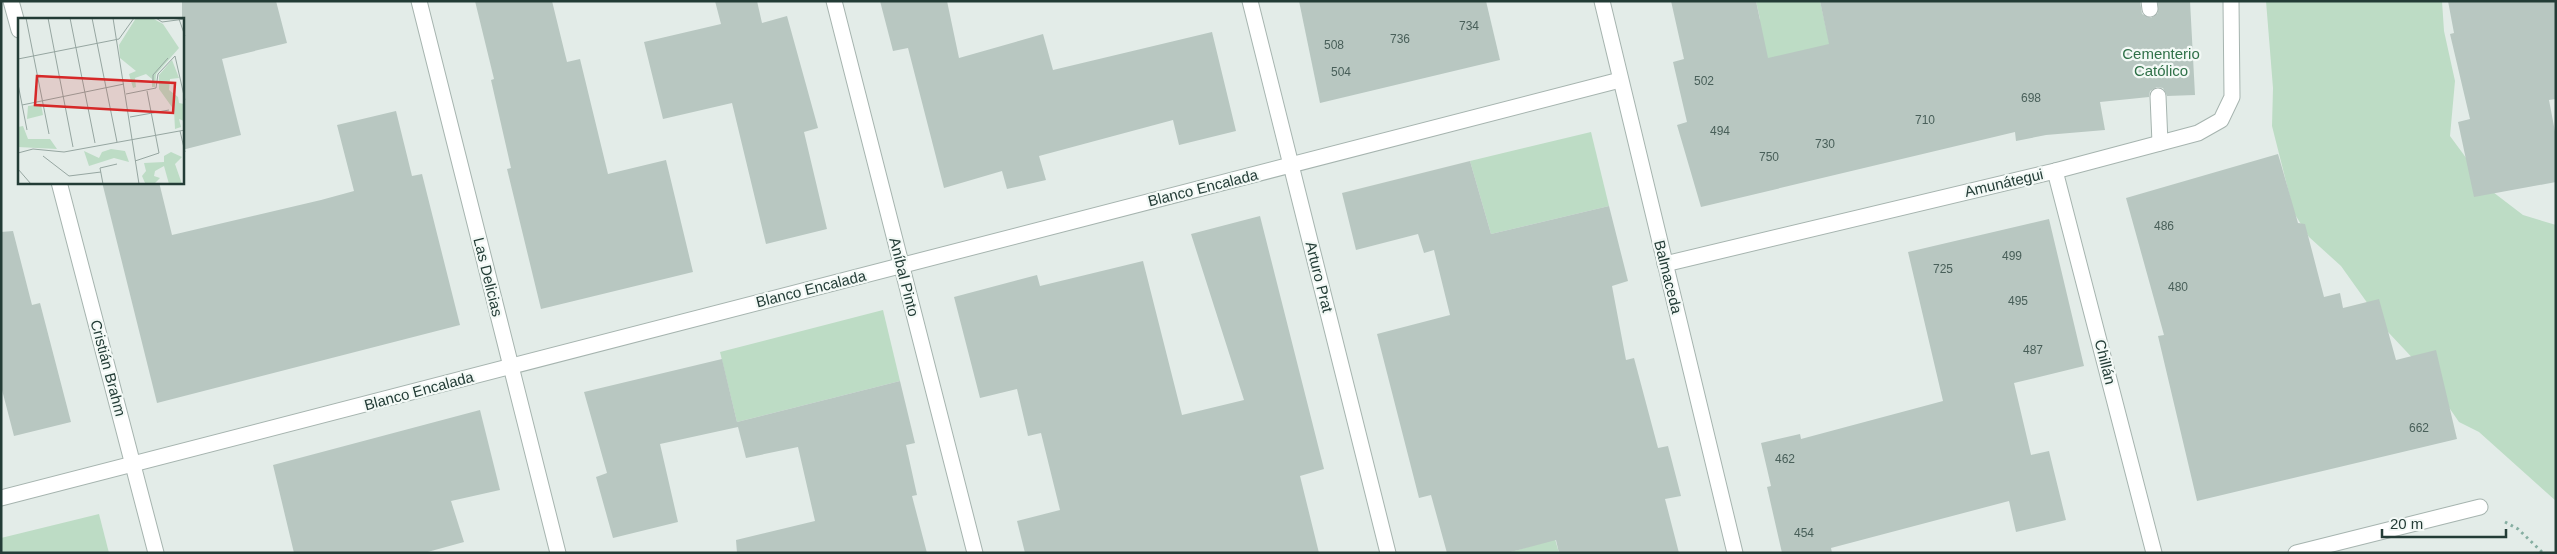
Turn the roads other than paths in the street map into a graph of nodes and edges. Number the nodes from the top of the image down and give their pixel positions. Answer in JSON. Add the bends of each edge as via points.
{"nodes":[{"id":1,"x":11,"y":1,"type":"edge"},
{"id":2,"x":419,"y":1,"type":"edge"},
{"id":3,"x":834,"y":1,"type":"edge"},
{"id":4,"x":1250,"y":1,"type":"edge"},
{"id":5,"x":1602,"y":1,"type":"edge"},
{"id":6,"x":2231,"y":1,"type":"edge"},
{"id":7,"x":18,"y":26,"type":"edge"},
{"id":8,"x":1620,"y":80,"type":"junction"},
{"id":9,"x":2158,"y":96,"type":"dead end"},
{"id":10,"x":2160,"y":143,"type":"junction"},
{"id":11,"x":1291,"y":165,"type":"junction"},
{"id":12,"x":2055,"y":170,"type":"junction"},
{"id":13,"x":60,"y":184,"type":"edge"},
{"id":14,"x":1665,"y":264,"type":"junction"},
{"id":15,"x":902,"y":266,"type":"junction"},
{"id":16,"x":511,"y":367,"type":"junction"},
{"id":17,"x":134,"y":464,"type":"junction"},
{"id":18,"x":1,"y":498,"type":"edge"},
{"id":19,"x":2480,"y":508,"type":"road end"},
{"id":20,"x":156,"y":553,"type":"edge"},
{"id":21,"x":558,"y":553,"type":"edge"},
{"id":22,"x":975,"y":553,"type":"edge"},
{"id":23,"x":1388,"y":553,"type":"edge"},
{"id":24,"x":1735,"y":553,"type":"edge"},
{"id":25,"x":2154,"y":553,"type":"edge"},
{"id":26,"x":2296,"y":553,"type":"edge"}],
"edges":[{"from":1,"to":7,"type":"street"},
{"from":2,"to":16,"type":"street","name":"Las Delicias"},
{"from":3,"to":15,"type":"street","name":"Aníbal Pinto"},
{"from":4,"to":11,"type":"street","name":"Arturo Prat"},
{"from":5,"to":8,"type":"street","name":"Balmaceda"},
{"from":6,"to":10,"type":"street","name":"Amunátegui","via":[[2232,97],[2221,120],[2198,133]]},
{"from":8,"to":11,"type":"street","name":"Blanco Encalada"},
{"from":8,"to":14,"type":"street","name":"Balmaceda"},
{"from":9,"to":10,"type":"street"},
{"from":10,"to":12,"type":"street","name":"Amunátegui"},
{"from":11,"to":15,"type":"street","name":"Blanco Encalada"},
{"from":11,"to":23,"type":"street","name":"Arturo Prat"},
{"from":12,"to":14,"type":"street","name":"Amunátegui"},
{"from":12,"to":25,"type":"street","name":"Chillán"},
{"from":13,"to":17,"type":"street","name":"Cristián Brahm"},
{"from":14,"to":24,"type":"street","name":"Balmaceda"},
{"from":15,"to":16,"type":"street","name":"Blanco Encalada"},
{"from":15,"to":22,"type":"street","name":"Aníbal Pinto"},
{"from":16,"to":17,"type":"street","name":"Blanco Encalada"},
{"from":16,"to":21,"type":"street","name":"Las Delicias"},
{"from":17,"to":18,"type":"street","name":"Blanco Encalada"},
{"from":17,"to":20,"type":"street","name":"Cristián Brahm"},
{"from":19,"to":26,"type":"street"}]}
